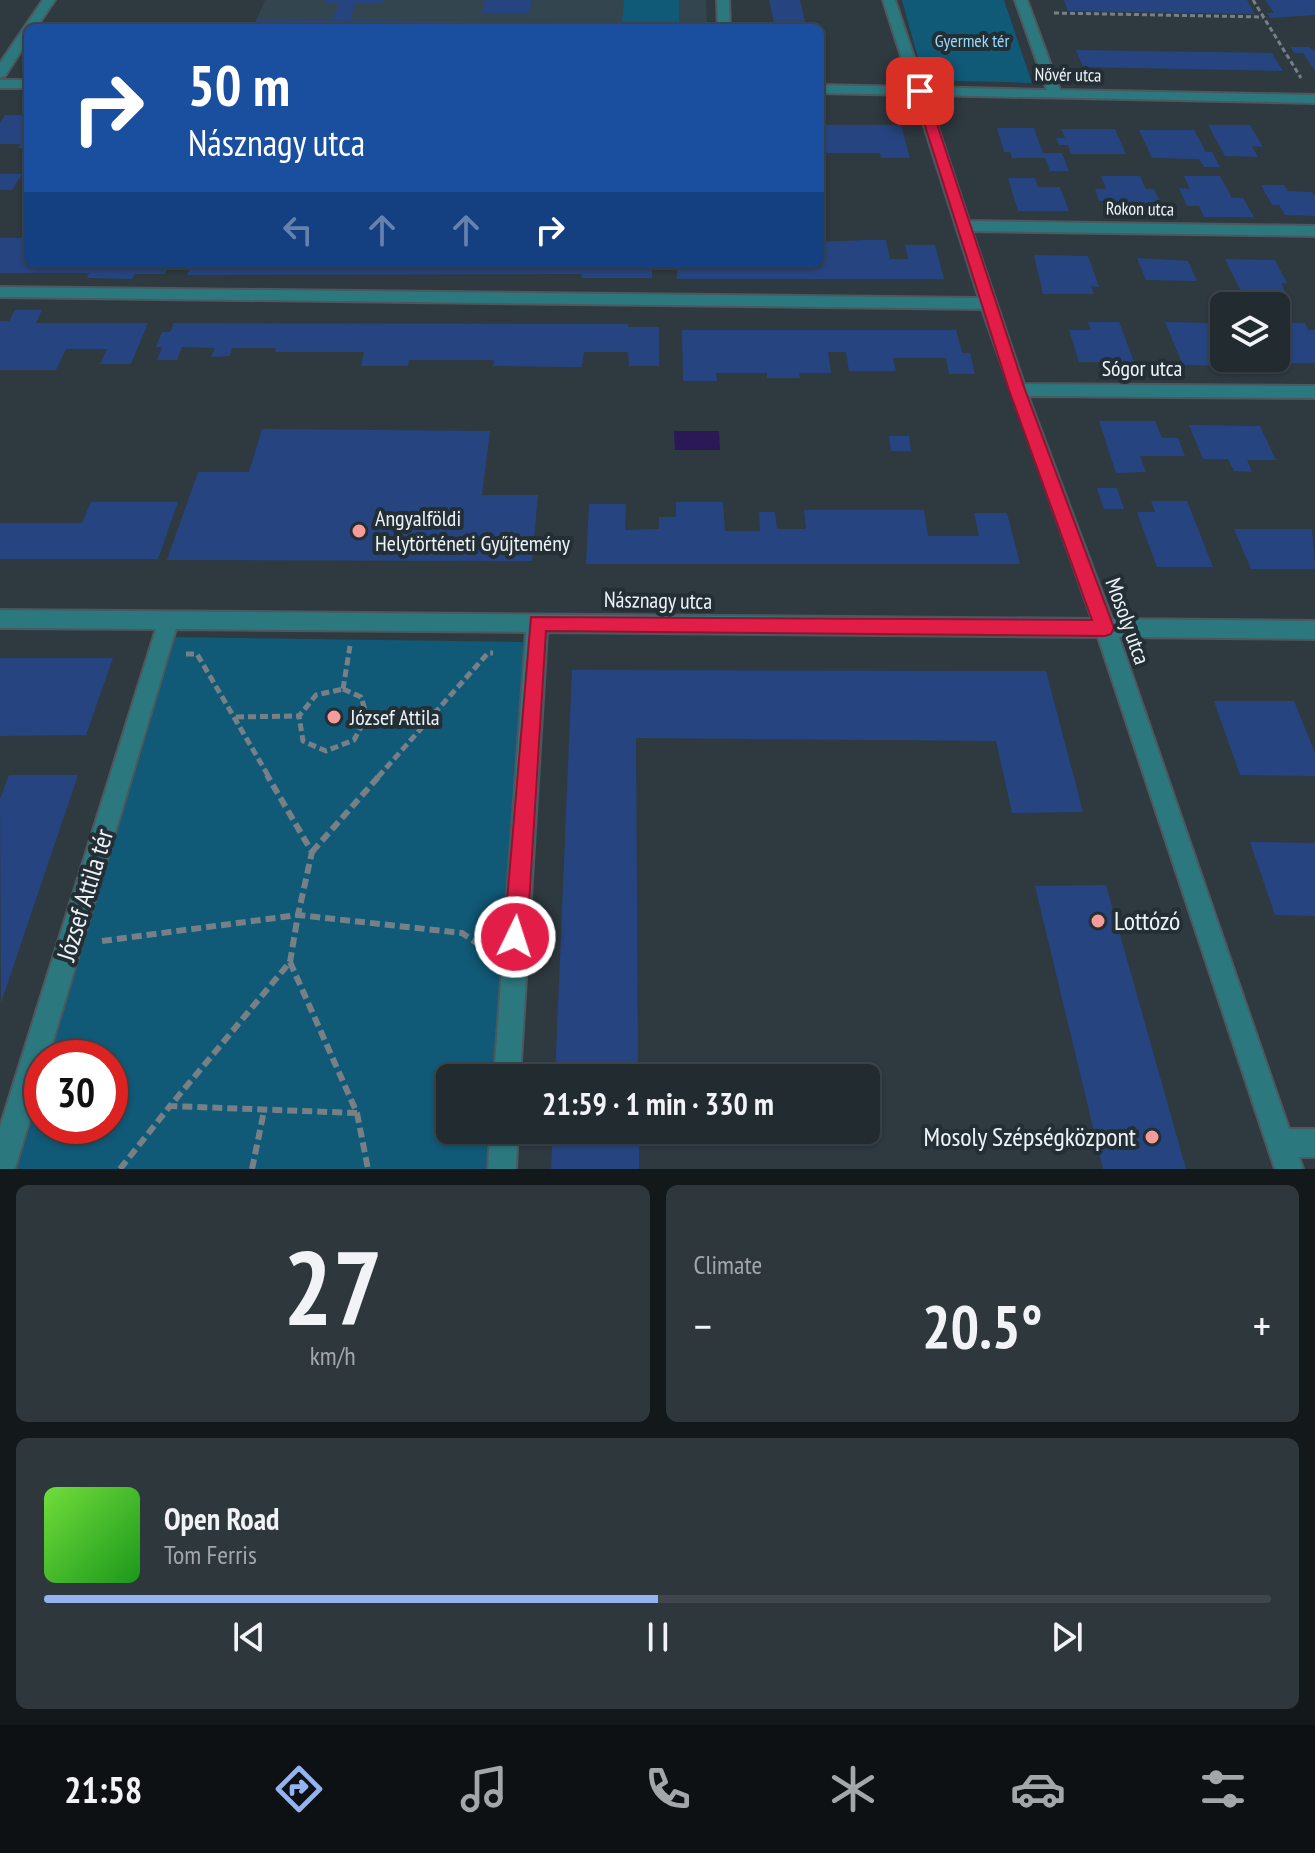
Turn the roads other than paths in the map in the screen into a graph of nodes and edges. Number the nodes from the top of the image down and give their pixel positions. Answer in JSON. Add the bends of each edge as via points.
{"nodes":[{"id":1,"x":49,"y":0,"type":"edge"},
{"id":2,"x":723,"y":0,"type":"edge"},
{"id":3,"x":889,"y":0,"type":"edge"},
{"id":4,"x":1021,"y":0,"type":"edge"},
{"id":5,"x":33,"y":24,"type":"edge"},
{"id":6,"x":724,"y":24,"type":"edge"},
{"id":7,"x":24,"y":37,"type":"edge"},
{"id":8,"x":0,"y":73,"type":"edge"},
{"id":9,"x":0,"y":84,"type":"edge"},
{"id":10,"x":24,"y":84,"type":"edge"},
{"id":11,"x":824,"y":89,"type":"edge"},
{"id":12,"x":920,"y":91,"type":"junction"},
{"id":13,"x":1055,"y":93,"type":"junction"},
{"id":14,"x":1314,"y":99,"type":"edge"},
{"id":15,"x":964,"y":226,"type":"junction"},
{"id":16,"x":1315,"y":231,"type":"edge"},
{"id":17,"x":0,"y":292,"type":"edge"},
{"id":18,"x":989,"y":304,"type":"junction"},
{"id":19,"x":1017,"y":390,"type":"junction"},
{"id":20,"x":1315,"y":392,"type":"edge"},
{"id":21,"x":0,"y":619,"type":"edge"},
{"id":22,"x":169,"y":620,"type":"junction"},
{"id":23,"x":537,"y":623,"type":"junction"},
{"id":24,"x":1105,"y":628,"type":"junction"},
{"id":25,"x":1315,"y":630,"type":"edge"},
{"id":26,"x":508,"y":1064,"type":"edge"},
{"id":27,"x":1315,"y":1143,"type":"edge"},
{"id":28,"x":503,"y":1144,"type":"edge"},
{"id":29,"x":1285,"y":1156,"type":"edge"},
{"id":30,"x":1,"y":1169,"type":"edge"},
{"id":31,"x":502,"y":1169,"type":"edge"}],
"edges":[{"from":1,"to":5,"type":"street"},
{"from":2,"to":6,"type":"street"},
{"from":3,"to":12,"type":"street","name":"Mosoly utca"},
{"from":4,"to":13,"type":"street"},
{"from":7,"to":8,"type":"street"},
{"from":9,"to":10,"type":"street"},
{"from":11,"to":12,"type":"street","name":"Nővér utca"},
{"from":12,"to":13,"type":"street","name":"Nővér utca"},
{"from":12,"to":15,"type":"street","name":"Mosoly utca"},
{"from":13,"to":14,"type":"street","name":"Nővér utca"},
{"from":15,"to":16,"type":"street","name":"Rokon utca"},
{"from":15,"to":18,"type":"street","name":"Mosoly utca"},
{"from":17,"to":18,"type":"street"},
{"from":18,"to":19,"type":"street","name":"Mosoly utca"},
{"from":19,"to":20,"type":"street","name":"Sógor utca"},
{"from":19,"to":24,"type":"street","name":"Mosoly utca"},
{"from":21,"to":22,"type":"street","name":"Násznagy utca"},
{"from":22,"to":23,"type":"street","name":"Násznagy utca"},
{"from":22,"to":30,"type":"street","name":"József Attila tér"},
{"from":23,"to":24,"type":"street","name":"Násznagy utca"},
{"from":23,"to":26,"type":"street"},
{"from":24,"to":25,"type":"street","name":"Násznagy utca"},
{"from":24,"to":29,"type":"street","name":"Mosoly utca"},
{"from":27,"to":29,"type":"street"},
{"from":28,"to":31,"type":"street"}]}
